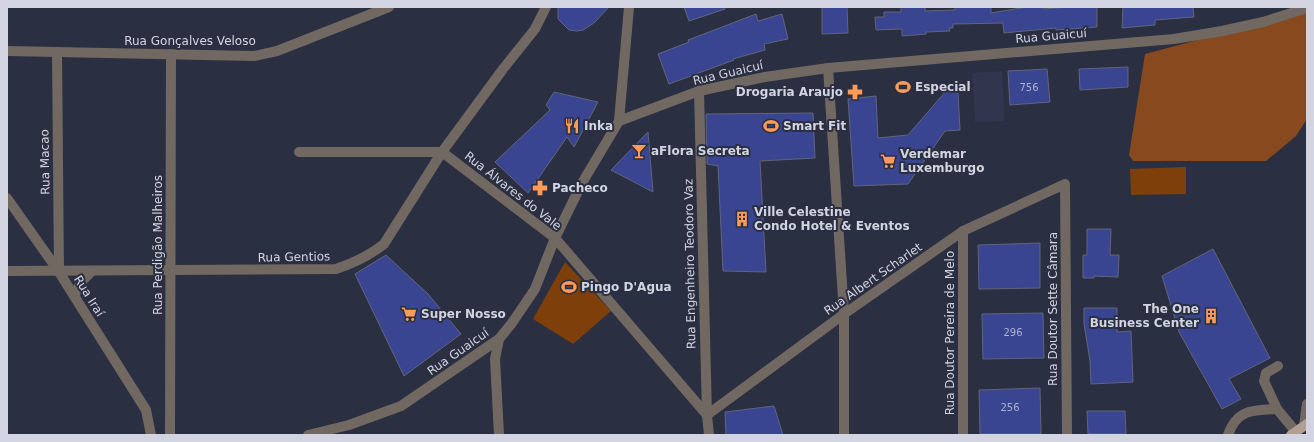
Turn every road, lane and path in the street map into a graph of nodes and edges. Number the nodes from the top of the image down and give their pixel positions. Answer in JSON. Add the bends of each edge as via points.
{"nodes":[{"id":1,"x":389,"y":7,"type":"edge"},
{"id":2,"x":546,"y":7,"type":"edge"},
{"id":3,"x":629,"y":7,"type":"edge"},
{"id":4,"x":1307,"y":8,"type":"edge"},
{"id":5,"x":7,"y":51,"type":"edge"},
{"id":6,"x":57,"y":52,"type":"junction"},
{"id":7,"x":172,"y":54,"type":"junction"},
{"id":8,"x":828,"y":68,"type":"junction"},
{"id":9,"x":699,"y":92,"type":"junction"},
{"id":10,"x":619,"y":121,"type":"junction"},
{"id":11,"x":299,"y":152,"type":"dead end"},
{"id":12,"x":442,"y":152,"type":"junction"},
{"id":13,"x":1065,"y":184,"type":"joint"},
{"id":14,"x":7,"y":198,"type":"edge"},
{"id":15,"x":963,"y":231,"type":"junction"},
{"id":16,"x":555,"y":238,"type":"junction"},
{"id":17,"x":7,"y":271,"type":"edge"},
{"id":18,"x":171,"y":271,"type":"junction"},
{"id":19,"x":59,"y":272,"type":"junction"},
{"id":20,"x":92,"y":272,"type":"junction"},
{"id":21,"x":74,"y":296,"type":"junction"},
{"id":22,"x":844,"y":314,"type":"junction"},
{"id":23,"x":499,"y":339,"type":"junction"},
{"id":24,"x":1278,"y":366,"type":"dead end"},
{"id":25,"x":1307,"y":404,"type":"edge"},
{"id":26,"x":1277,"y":408,"type":"junction"},
{"id":27,"x":707,"y":415,"type":"junction"},
{"id":28,"x":1299,"y":429,"type":"edge"},
{"id":29,"x":151,"y":435,"type":"edge"},
{"id":30,"x":170,"y":435,"type":"edge"},
{"id":31,"x":308,"y":435,"type":"edge"},
{"id":32,"x":499,"y":435,"type":"edge"},
{"id":33,"x":709,"y":435,"type":"edge"},
{"id":34,"x":844,"y":435,"type":"edge"},
{"id":35,"x":963,"y":435,"type":"edge"},
{"id":36,"x":1067,"y":435,"type":"edge"},
{"id":37,"x":1228,"y":435,"type":"edge"}],
"edges":[{"from":1,"to":7,"type":"street","name":"Rua Gonçalves Veloso","via":[[277,51],[254,56]]},
{"from":2,"to":12,"type":"street","name":"Rua Gentios","via":[[535,29]]},
{"from":3,"to":10,"type":"street"},
{"from":4,"to":8,"type":"street","name":"Rua Guaicuí","via":[[1263,22],[1174,39]]},
{"from":5,"to":6,"type":"street","name":"Rua Gonçalves Veloso"},
{"from":6,"to":7,"type":"street","name":"Rua Gonçalves Veloso"},
{"from":6,"to":19,"type":"street","name":"Rua Macao"},
{"from":7,"to":18,"type":"street","name":"Rua Perdigão Malheiros"},
{"from":8,"to":9,"type":"street","name":"Rua Guaicuí","via":[[765,77]]},
{"from":8,"to":22,"type":"street"},
{"from":9,"to":10,"type":"street","name":"Rua Guaicuí"},
{"from":9,"to":27,"type":"street","name":"Rua Engenheiro Teodoro Vaz"},
{"from":10,"to":16,"type":"street","name":"Rua Guaicuí","via":[[582,183]]},
{"from":11,"to":12,"type":"street"},
{"from":12,"to":16,"type":"street","name":"Rua Álvares do Vale"},
{"from":12,"to":18,"type":"street","name":"Rua Gentios","via":[[384,244],[354,263],[336,269]]},
{"from":13,"to":15,"type":"street","name":"Rua Albert Scharlet"},
{"from":13,"to":36,"type":"street","name":"Rua Doutor Sette Câmara"},
{"from":14,"to":19,"type":"street","name":"Rua Iraí"},
{"from":15,"to":22,"type":"street","name":"Rua Albert Scharlet"},
{"from":15,"to":35,"type":"street","name":"Rua Doutor Pereira de Melo"},
{"from":16,"to":23,"type":"street","name":"Rua Guaicuí","via":[[535,289]]},
{"from":16,"to":27,"type":"street","name":"Rua Álvares do Vale"},
{"from":17,"to":19,"type":"street","name":"Rua Gentios"},
{"from":18,"to":20,"type":"street","name":"Rua Gentios"},
{"from":18,"to":30,"type":"street","name":"Rua Perdigão Malheiros"},
{"from":19,"to":20,"type":"street","name":"Rua Gentios"},
{"from":19,"to":21,"type":"street","name":"Rua Iraí"},
{"from":20,"to":21,"type":"street","via":[[81,282]]},
{"from":21,"to":29,"type":"street","name":"Rua Iraí","via":[[146,410]]},
{"from":22,"to":27,"type":"street","name":"Rua Albert Scharlet"},
{"from":22,"to":34,"type":"street"},
{"from":23,"to":31,"type":"street","name":"Rua Guaicuí","via":[[401,406],[349,425]]},
{"from":23,"to":32,"type":"street","via":[[495,359]]},
{"from":24,"to":26,"type":"street","via":[[1264,377]]},
{"from":25,"to":28,"type":"street"},
{"from":26,"to":28,"type":"street"},
{"from":26,"to":37,"type":"street","via":[[1254,410],[1243,414],[1232,424]]},
{"from":27,"to":33,"type":"street","name":"Rua Engenheiro Teodoro Vaz"}]}
